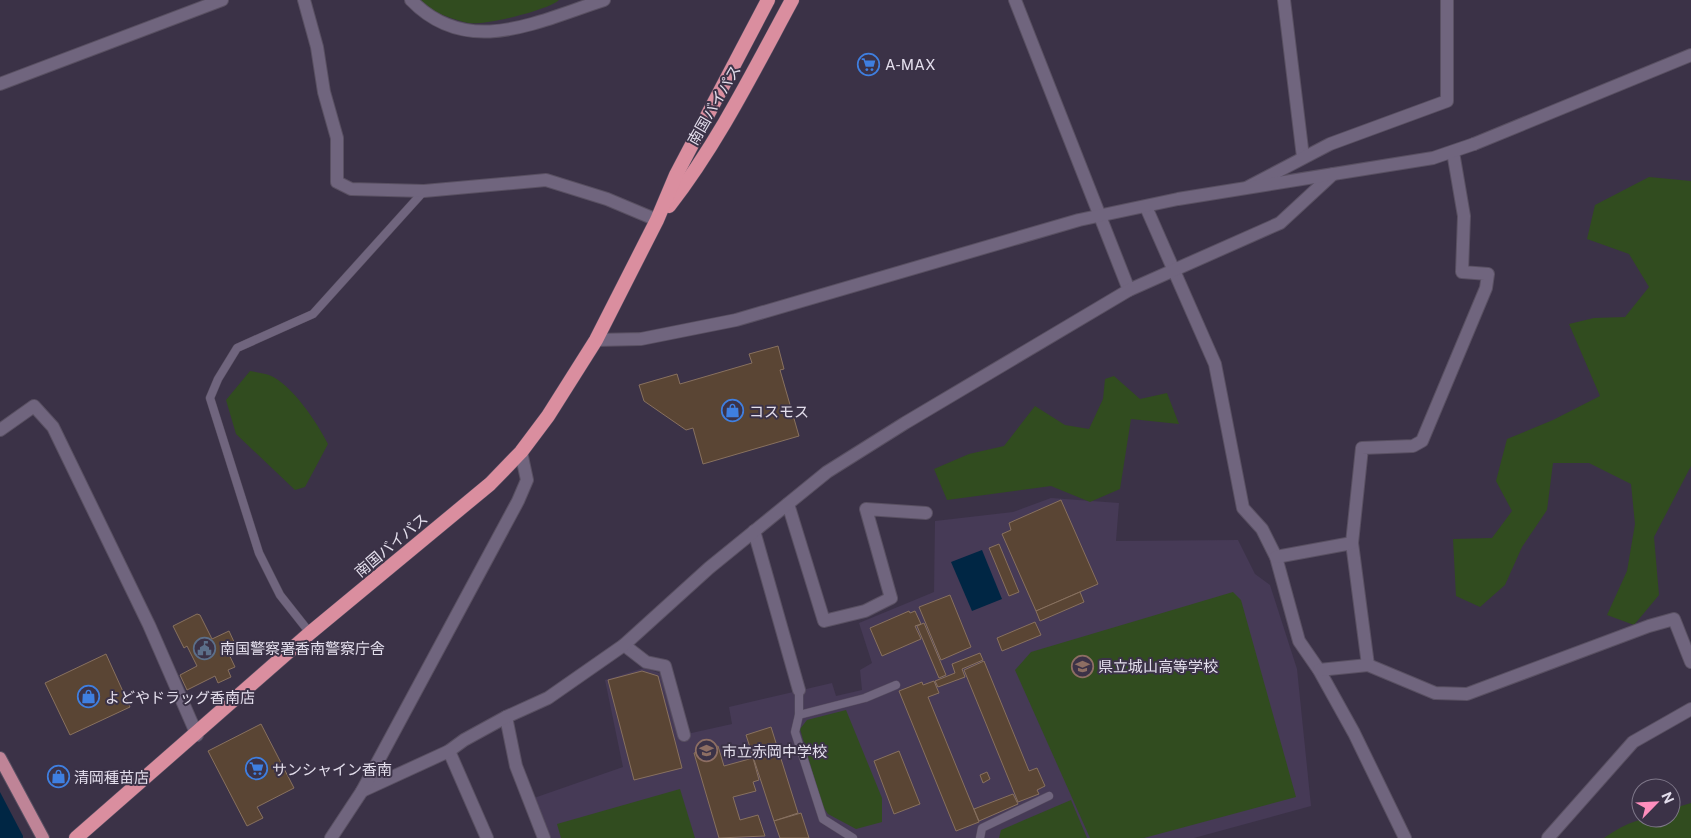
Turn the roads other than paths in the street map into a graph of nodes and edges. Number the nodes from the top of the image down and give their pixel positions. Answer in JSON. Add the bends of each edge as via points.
{"nodes":[{"id":1,"x":222,"y":0,"type":"edge"},
{"id":2,"x":304,"y":0,"type":"edge"},
{"id":3,"x":411,"y":0,"type":"edge"},
{"id":4,"x":604,"y":0,"type":"edge"},
{"id":5,"x":768,"y":0,"type":"edge"},
{"id":6,"x":792,"y":0,"type":"edge"},
{"id":7,"x":1016,"y":0,"type":"edge"},
{"id":8,"x":1284,"y":0,"type":"edge"},
{"id":9,"x":1447,"y":0,"type":"edge"},
{"id":10,"x":1691,"y":55,"type":"edge"},
{"id":11,"x":0,"y":84,"type":"edge"},
{"id":12,"x":1453,"y":152,"type":"junction"},
{"id":13,"x":1303,"y":157,"type":"junction"},
{"id":14,"x":1333,"y":174,"type":"junction"},
{"id":15,"x":1248,"y":187,"type":"junction"},
{"id":16,"x":424,"y":191,"type":"junction"},
{"id":17,"x":1146,"y":207,"type":"junction"},
{"id":18,"x":1101,"y":214,"type":"junction"},
{"id":19,"x":657,"y":220,"type":"junction"},
{"id":20,"x":1174,"y":270,"type":"junction"},
{"id":21,"x":1129,"y":290,"type":"junction"},
{"id":22,"x":596,"y":340,"type":"junction"},
{"id":23,"x":0,"y":430,"type":"edge"},
{"id":24,"x":521,"y":452,"type":"junction"},
{"id":25,"x":788,"y":504,"type":"junction"},
{"id":26,"x":926,"y":513,"type":"dead end"},
{"id":27,"x":754,"y":531,"type":"junction"},
{"id":28,"x":1352,"y":543,"type":"junction"},
{"id":29,"x":1276,"y":558,"type":"junction"},
{"id":30,"x":310,"y":634,"type":"junction"},
{"id":31,"x":624,"y":645,"type":"junction"},
{"id":32,"x":1691,"y":662,"type":"edge"},
{"id":33,"x":1368,"y":665,"type":"junction"},
{"id":34,"x":1319,"y":670,"type":"junction"},
{"id":35,"x":896,"y":684,"type":"dead end"},
{"id":36,"x":798,"y":690,"type":"joint"},
{"id":37,"x":1691,"y":709,"type":"edge"},
{"id":38,"x":799,"y":715,"type":"junction"},
{"id":39,"x":506,"y":717,"type":"junction"},
{"id":40,"x":197,"y":734,"type":"junction"},
{"id":41,"x":684,"y":735,"type":"dead end"},
{"id":42,"x":449,"y":751,"type":"junction"},
{"id":43,"x":0,"y":758,"type":"edge"},
{"id":44,"x":362,"y":791,"type":"junction"},
{"id":45,"x":1049,"y":796,"type":"dead end"},
{"id":46,"x":43,"y":838,"type":"edge"},
{"id":47,"x":76,"y":838,"type":"edge"},
{"id":48,"x":331,"y":838,"type":"edge"},
{"id":49,"x":487,"y":838,"type":"edge"},
{"id":50,"x":544,"y":838,"type":"edge"},
{"id":51,"x":853,"y":838,"type":"edge"},
{"id":52,"x":980,"y":838,"type":"edge"},
{"id":53,"x":1405,"y":838,"type":"edge"},
{"id":54,"x":1548,"y":838,"type":"edge"}],
"edges":[{"from":1,"to":11,"type":"street"},
{"from":2,"to":16,"type":"street","via":[[337,138],[337,182],[351,189]]},
{"from":3,"to":4,"type":"street","via":[[426,16],[468,32],[507,31]]},
{"from":5,"to":19,"type":"highway","name":"南国バイパス","via":[[676,174]]},
{"from":6,"to":19,"type":"highway","name":"南国バイパス","via":[[728,116],[687,182]]},
{"from":7,"to":18,"type":"street"},
{"from":8,"to":13,"type":"street"},
{"from":9,"to":13,"type":"street","via":[[1447,102],[1330,144]]},
{"from":10,"to":12,"type":"street"},
{"from":12,"to":14,"type":"street"},
{"from":12,"to":28,"type":"street","via":[[1464,216],[1462,272],[1488,274],[1486,288],[1422,441],[1413,446],[1362,448]]},
{"from":13,"to":15,"type":"street"},
{"from":14,"to":15,"type":"street"},
{"from":14,"to":20,"type":"street","via":[[1280,223]]},
{"from":15,"to":17,"type":"street","via":[[1178,198]]},
{"from":16,"to":19,"type":"street","via":[[546,180],[607,199]]},
{"from":16,"to":30,"type":"lane","via":[[313,314],[237,348],[210,398],[259,553],[280,595]]},
{"from":17,"to":18,"type":"street"},
{"from":17,"to":20,"type":"street"},
{"from":18,"to":21,"type":"street"},
{"from":18,"to":22,"type":"street","via":[[736,320],[641,339]]},
{"from":19,"to":22,"type":"highway","name":"南国バイパス"},
{"from":20,"to":21,"type":"street"},
{"from":20,"to":29,"type":"street","via":[[1215,364],[1243,508],[1262,529]]},
{"from":21,"to":25,"type":"street","via":[[905,423],[827,472]]},
{"from":22,"to":24,"type":"highway","name":"南国バイパス"},
{"from":23,"to":40,"type":"street","via":[[34,406],[53,427],[149,625]]},
{"from":24,"to":30,"type":"highway","name":"南国バイパス","via":[[490,484]]},
{"from":24,"to":44,"type":"street","via":[[527,480],[518,501]]},
{"from":25,"to":26,"type":"street","via":[[824,621],[865,610],[891,598],[866,509]]},
{"from":25,"to":27,"type":"street"},
{"from":27,"to":31,"type":"street"},
{"from":27,"to":36,"type":"street"},
{"from":28,"to":29,"type":"street"},
{"from":28,"to":33,"type":"street"},
{"from":29,"to":34,"type":"street","via":[[1299,641]]},
{"from":30,"to":40,"type":"highway","name":"南国バイパス"},
{"from":31,"to":39,"type":"street","via":[[548,698]]},
{"from":31,"to":41,"type":"street","via":[[646,662],[664,666]]},
{"from":32,"to":33,"type":"street","via":[[1674,619],[1467,694],[1434,692]]},
{"from":33,"to":34,"type":"street"},
{"from":34,"to":53,"type":"street"},
{"from":35,"to":38,"type":"lane","via":[[865,698]]},
{"from":36,"to":38,"type":"lane"},
{"from":37,"to":54,"type":"street","via":[[1634,742]]},
{"from":38,"to":51,"type":"lane","via":[[795,732],[823,819]]},
{"from":39,"to":42,"type":"street"},
{"from":39,"to":50,"type":"street","via":[[516,766]]},
{"from":40,"to":47,"type":"highway","name":"南国バイパス"},
{"from":42,"to":44,"type":"street"},
{"from":42,"to":49,"type":"street"},
{"from":43,"to":46,"type":"main road"},
{"from":44,"to":48,"type":"street"},
{"from":45,"to":52,"type":"lane","via":[[982,828]]}]}
